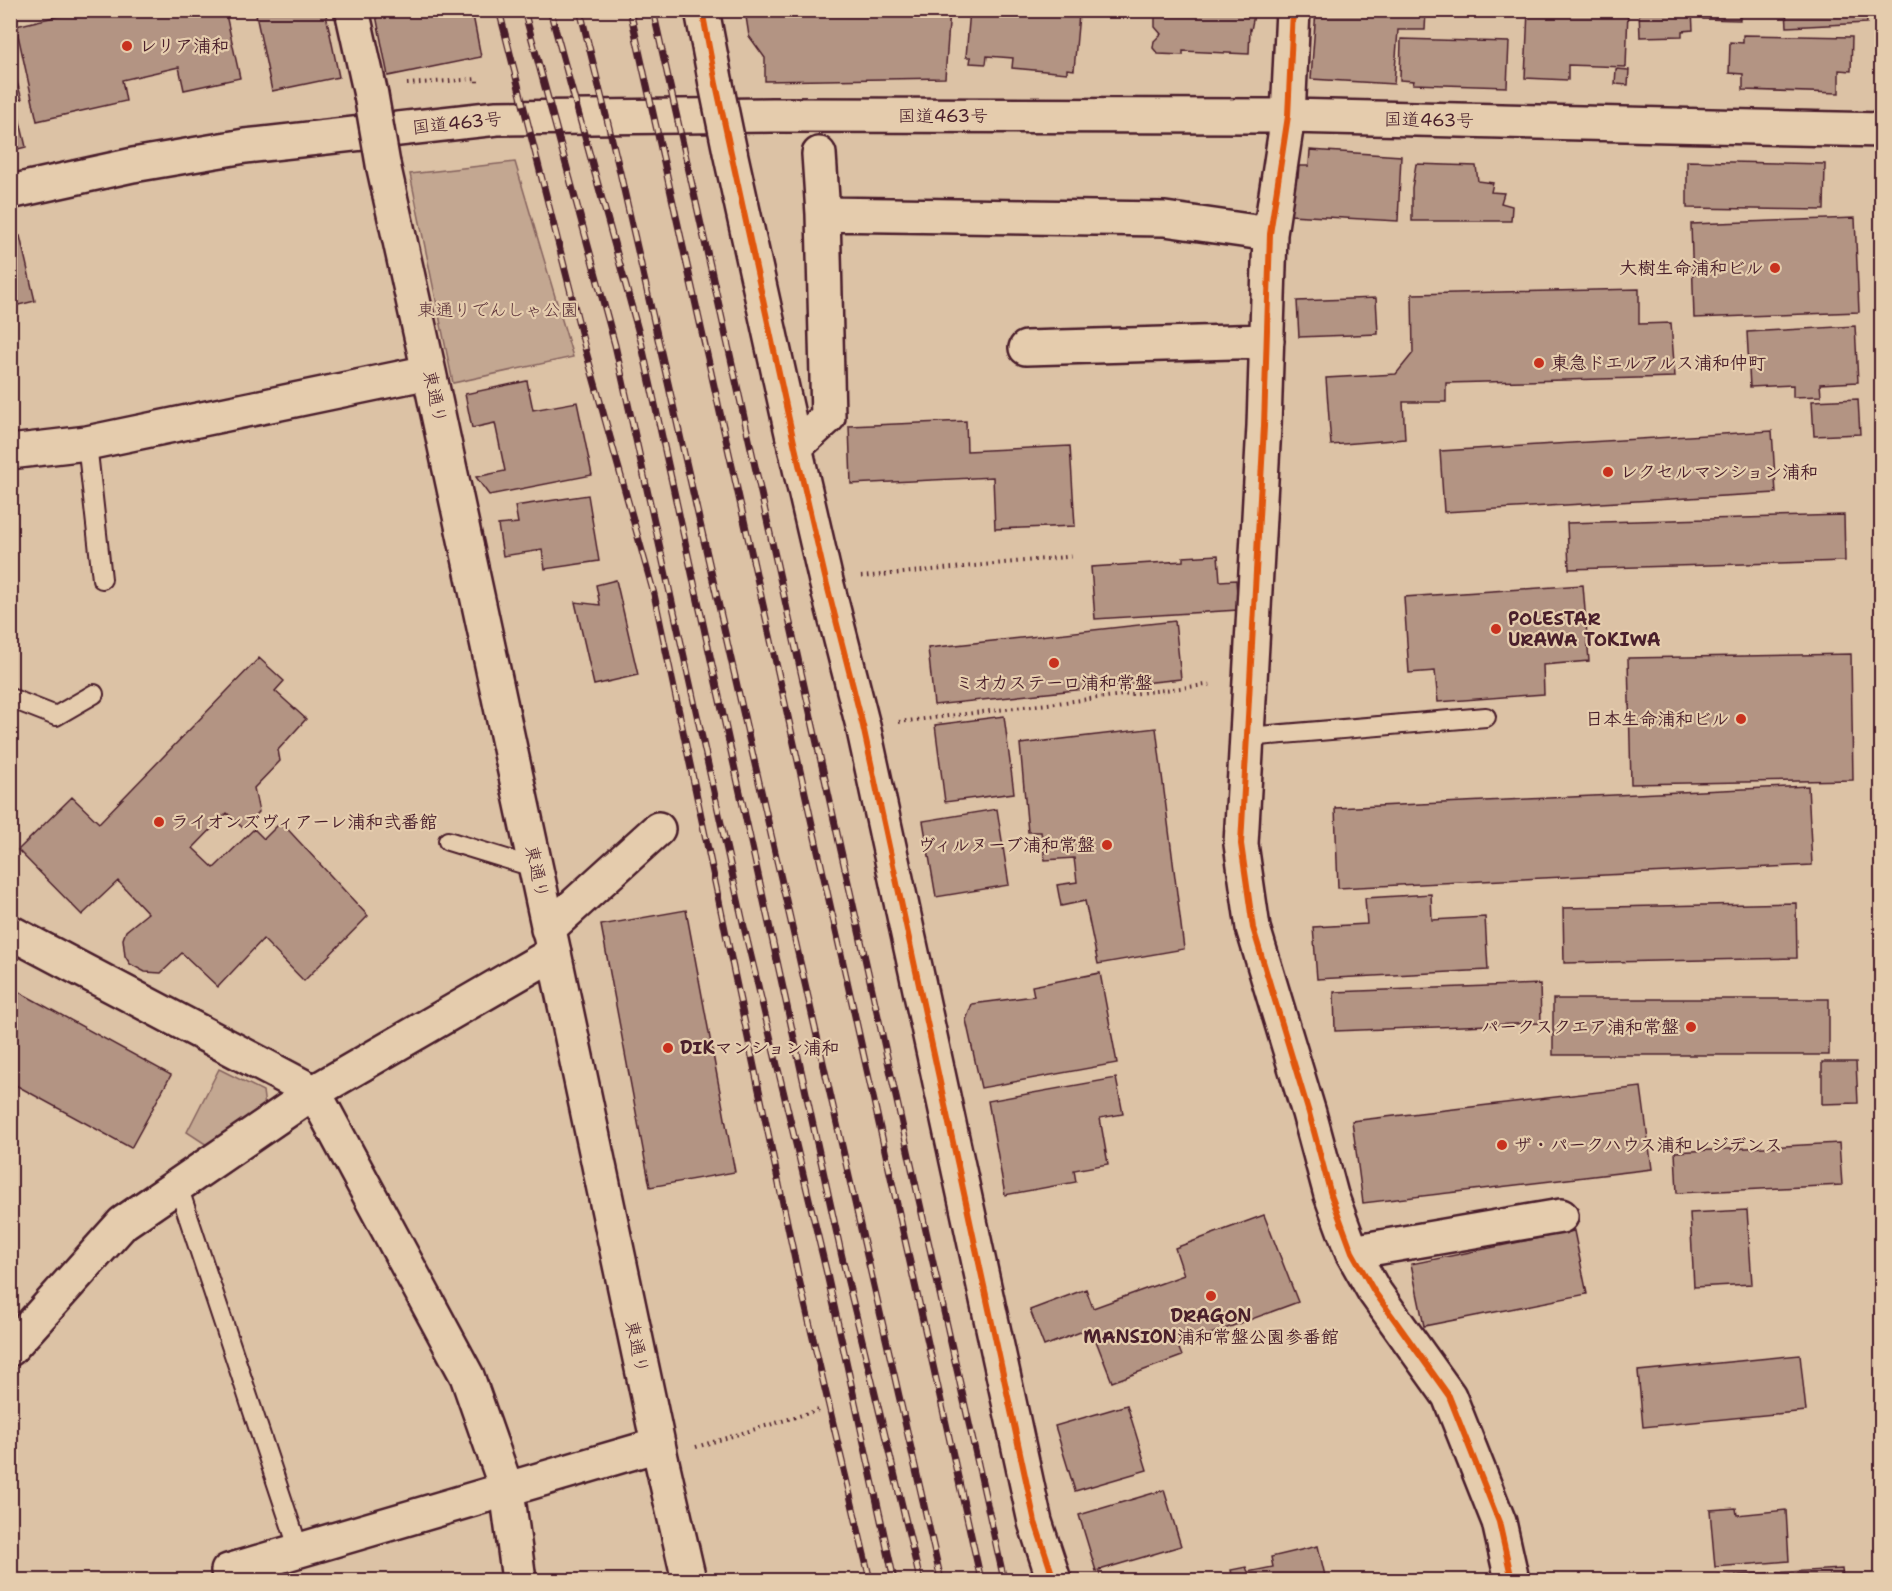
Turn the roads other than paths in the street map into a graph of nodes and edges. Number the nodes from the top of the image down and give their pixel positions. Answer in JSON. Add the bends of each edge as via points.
{"nodes":[{"id":1,"x":352,"y":10,"type":"edge"},
{"id":2,"x":702,"y":10,"type":"edge"},
{"id":3,"x":1293,"y":10,"type":"edge"},
{"id":4,"x":1288,"y":116,"type":"junction"},
{"id":5,"x":1881,"y":130,"type":"edge"},
{"id":6,"x":819,"y":154,"type":"dead end"},
{"id":7,"x":10,"y":192,"type":"edge"},
{"id":8,"x":823,"y":214,"type":"junction"},
{"id":9,"x":1270,"y":234,"type":"junction"},
{"id":10,"x":1267,"y":341,"type":"junction"},
{"id":11,"x":1026,"y":348,"type":"dead end"},
{"id":12,"x":429,"y":372,"type":"junction"},
{"id":13,"x":87,"y":443,"type":"junction"},
{"id":14,"x":795,"y":447,"type":"junction"},
{"id":15,"x":10,"y":452,"type":"edge"},
{"id":16,"x":102,"y":579,"type":"dead end"},
{"id":17,"x":93,"y":694,"type":"dead end"},
{"id":18,"x":10,"y":698,"type":"edge"},
{"id":19,"x":1486,"y":717,"type":"dead end"},
{"id":20,"x":1247,"y":737,"type":"junction"},
{"id":21,"x":658,"y":829,"type":"dead end"},
{"id":22,"x":448,"y":841,"type":"dead end"},
{"id":23,"x":536,"y":868,"type":"junction"},
{"id":24,"x":10,"y":932,"type":"edge"},
{"id":25,"x":551,"y":941,"type":"junction"},
{"id":26,"x":314,"y":1092,"type":"junction"},
{"id":27,"x":178,"y":1186,"type":"junction"},
{"id":28,"x":1561,"y":1216,"type":"dead end"},
{"id":29,"x":1352,"y":1252,"type":"junction"},
{"id":30,"x":10,"y":1349,"type":"edge"},
{"id":31,"x":660,"y":1452,"type":"junction"},
{"id":32,"x":507,"y":1490,"type":"junction"},
{"id":33,"x":299,"y":1550,"type":"junction"},
{"id":34,"x":228,"y":1571,"type":"dead end"},
{"id":35,"x":519,"y":1581,"type":"edge"},
{"id":36,"x":689,"y":1581,"type":"edge"},
{"id":37,"x":1054,"y":1581,"type":"edge"},
{"id":38,"x":1512,"y":1581,"type":"edge"}],
"edges":[{"from":1,"to":12,"type":"main road","name":"東通り","bridge":true,"via":[[385,90],[383,164]]},
{"from":2,"to":14,"type":"main road","bridge":true},
{"from":3,"to":4,"type":"main road"},
{"from":4,"to":5,"type":"main road","name":"国道463号"},
{"from":4,"to":7,"type":"main road","name":"国道463号","via":[[497,118],[245,146]]},
{"from":4,"to":9,"type":"main road"},
{"from":6,"to":8,"type":"main road"},
{"from":8,"to":9,"type":"main road","via":[[1166,219]]},
{"from":8,"to":14,"type":"main road","via":[[828,417]]},
{"from":9,"to":10,"type":"main road"},
{"from":10,"to":11,"type":"main road"},
{"from":10,"to":20,"type":"main road"},
{"from":12,"to":13,"type":"main road"},
{"from":12,"to":23,"type":"main road","name":"東通り"},
{"from":13,"to":15,"type":"main road"},
{"from":13,"to":16,"type":"lane"},
{"from":14,"to":37,"type":"main road","via":[[863,726],[1035,1522]]},
{"from":17,"to":18,"type":"lane","via":[[56,716]]},
{"from":19,"to":20,"type":"lane"},
{"from":20,"to":29,"type":"main road","via":[[1241,844],[1253,928],[1331,1195]]},
{"from":21,"to":25,"type":"main road"},
{"from":22,"to":23,"type":"lane"},
{"from":23,"to":25,"type":"main road","name":"東通り"},
{"from":24,"to":26,"type":"main road"},
{"from":25,"to":26,"type":"main road"},
{"from":25,"to":31,"type":"main road","name":"東通り"},
{"from":26,"to":27,"type":"main road"},
{"from":26,"to":32,"type":"main road","via":[[467,1376]]},
{"from":27,"to":30,"type":"main road","via":[[123,1223]]},
{"from":27,"to":33,"type":"lane"},
{"from":28,"to":29,"type":"main road"},
{"from":29,"to":38,"type":"main road","via":[[1374,1291],[1449,1396],[1499,1522]]},
{"from":31,"to":32,"type":"main road"},
{"from":31,"to":36,"type":"main road","name":"東通り"},
{"from":32,"to":33,"type":"main road"},
{"from":32,"to":35,"type":"main road"},
{"from":33,"to":34,"type":"main road"}]}
